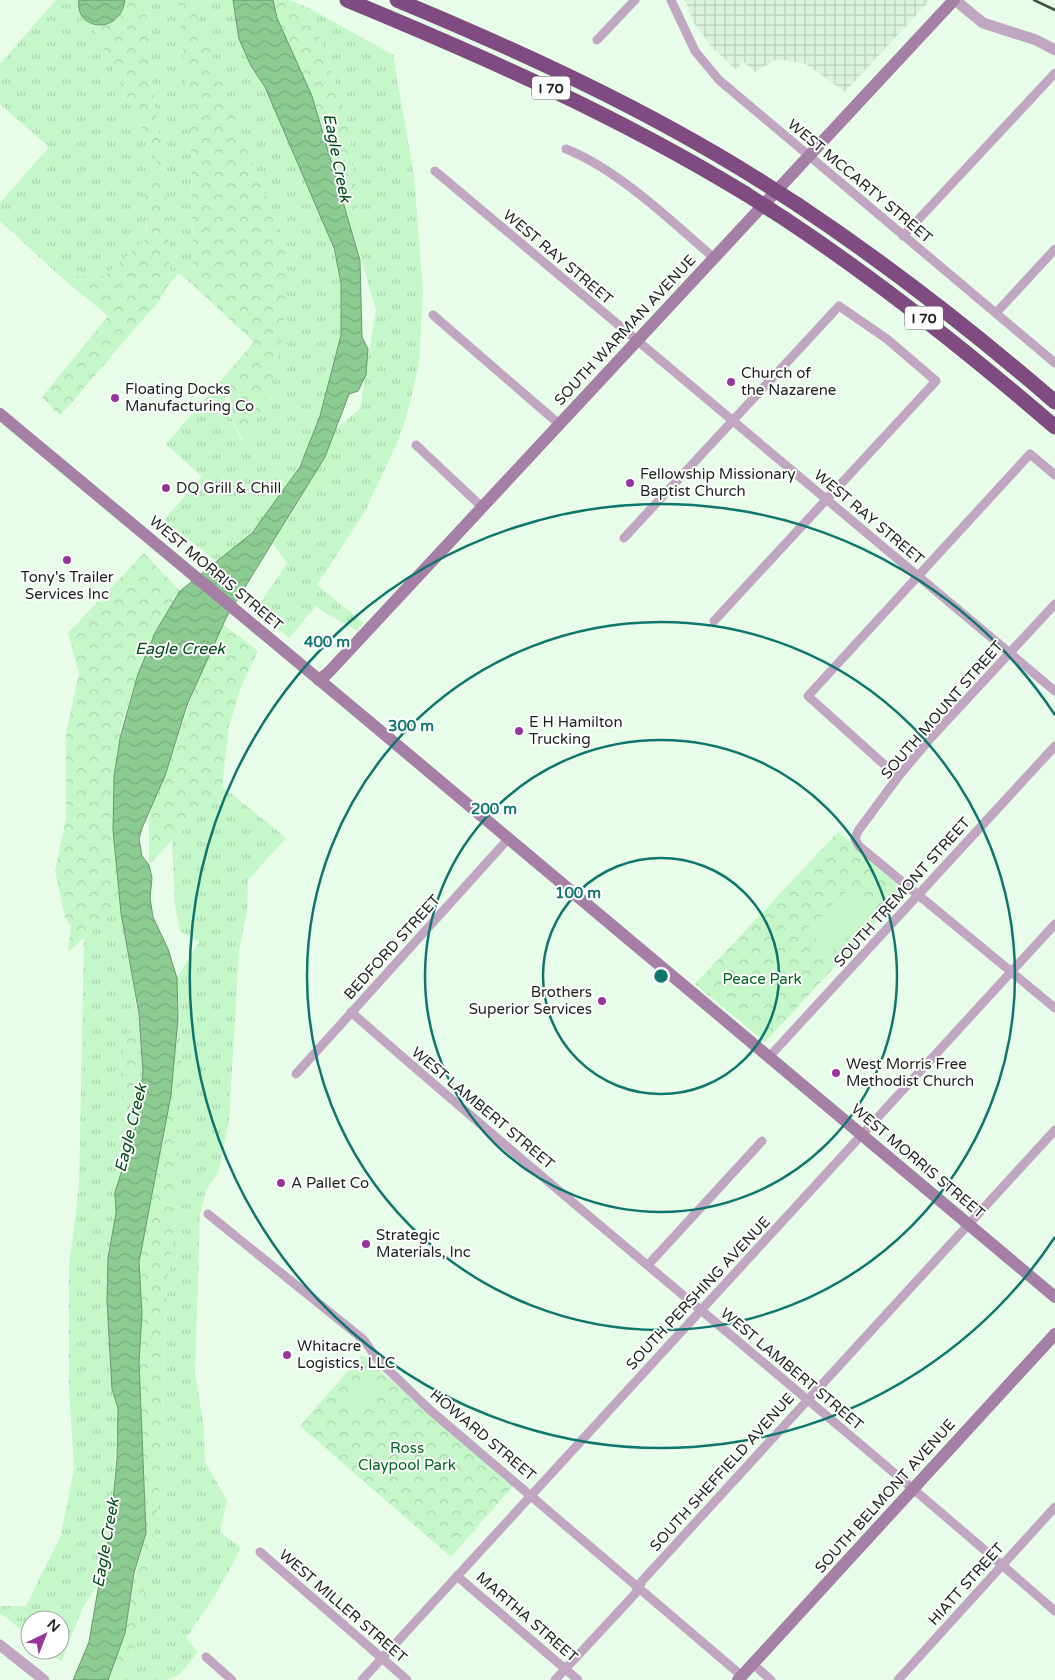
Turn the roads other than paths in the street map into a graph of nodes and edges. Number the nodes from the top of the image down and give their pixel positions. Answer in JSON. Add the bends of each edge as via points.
{"nodes":[{"id":1,"x":347,"y":0,"type":"edge"},
{"id":2,"x":397,"y":0,"type":"edge"},
{"id":3,"x":635,"y":0,"type":"edge"},
{"id":4,"x":671,"y":0,"type":"edge"},
{"id":5,"x":954,"y":0,"type":"edge"},
{"id":6,"x":597,"y":40,"type":"dead end"},
{"id":7,"x":1055,"y":50,"type":"edge"},
{"id":8,"x":1055,"y":73,"type":"edge"},
{"id":9,"x":566,"y":149,"type":"dead end"},
{"id":10,"x":809,"y":156,"type":"junction"},
{"id":11,"x":434,"y":171,"type":"dead end"},
{"id":12,"x":903,"y":236,"type":"junction"},
{"id":13,"x":1055,"y":249,"type":"edge"},
{"id":14,"x":714,"y":258,"type":"junction"},
{"id":15,"x":996,"y":313,"type":"junction"},
{"id":16,"x":433,"y":315,"type":"dead end"},
{"id":17,"x":637,"y":341,"type":"junction"},
{"id":18,"x":1055,"y":363,"type":"edge"},
{"id":19,"x":1055,"y":402,"type":"edge"},
{"id":20,"x":0,"y":414,"type":"edge"},
{"id":21,"x":732,"y":421,"type":"junction"},
{"id":22,"x":559,"y":424,"type":"junction"},
{"id":23,"x":1055,"y":427,"type":"edge"},
{"id":24,"x":416,"y":445,"type":"dead end"},
{"id":25,"x":1055,"y":475,"type":"edge"},
{"id":26,"x":826,"y":499,"type":"junction"},
{"id":27,"x":482,"y":507,"type":"junction"},
{"id":28,"x":624,"y":538,"type":"dead end"},
{"id":29,"x":917,"y":576,"type":"junction"},
{"id":30,"x":1055,"y":604,"type":"edge"},
{"id":31,"x":714,"y":621,"type":"dead end"},
{"id":32,"x":1009,"y":653,"type":"junction"},
{"id":33,"x":319,"y":680,"type":"junction"},
{"id":34,"x":1055,"y":691,"type":"edge"},
{"id":35,"x":1055,"y":746,"type":"edge"},
{"id":36,"x":898,"y":777,"type":"junction"},
{"id":37,"x":509,"y":838,"type":"junction"},
{"id":38,"x":918,"y":895,"type":"junction"},
{"id":39,"x":1055,"y":924,"type":"edge"},
{"id":40,"x":1012,"y":972,"type":"junction"},
{"id":41,"x":1055,"y":1008,"type":"edge"},
{"id":42,"x":351,"y":1012,"type":"junction"},
{"id":43,"x":769,"y":1057,"type":"junction"},
{"id":44,"x":296,"y":1074,"type":"dead end"},
{"id":45,"x":1055,"y":1130,"type":"edge"},
{"id":46,"x":861,"y":1135,"type":"junction"},
{"id":47,"x":762,"y":1141,"type":"dead end"},
{"id":48,"x":208,"y":1214,"type":"dead end"},
{"id":49,"x":968,"y":1224,"type":"junction"},
{"id":50,"x":648,"y":1265,"type":"junction"},
{"id":51,"x":1055,"y":1297,"type":"edge"},
{"id":52,"x":701,"y":1310,"type":"junction"},
{"id":53,"x":1055,"y":1334,"type":"edge"},
{"id":54,"x":807,"y":1400,"type":"junction"},
{"id":55,"x":914,"y":1488,"type":"junction"},
{"id":56,"x":532,"y":1495,"type":"junction"},
{"id":57,"x":1055,"y":1507,"type":"edge"},
{"id":58,"x":260,"y":1552,"type":"dead end"},
{"id":59,"x":1002,"y":1565,"type":"junction"},
{"id":60,"x":457,"y":1576,"type":"junction"},
{"id":61,"x":638,"y":1587,"type":"junction"},
{"id":62,"x":1055,"y":1611,"type":"edge"},
{"id":63,"x":0,"y":1644,"type":"edge"},
{"id":64,"x":206,"y":1657,"type":"dead end"},
{"id":65,"x":382,"y":1658,"type":"junction"},
{"id":66,"x":753,"y":1664,"type":"junction"},
{"id":67,"x":565,"y":1669,"type":"junction"},
{"id":68,"x":740,"y":1678,"type":"edge"},
{"id":69,"x":44,"y":1680,"type":"edge"},
{"id":70,"x":232,"y":1680,"type":"edge"},
{"id":71,"x":362,"y":1680,"type":"edge"},
{"id":72,"x":407,"y":1680,"type":"edge"},
{"id":73,"x":555,"y":1680,"type":"edge"},
{"id":74,"x":578,"y":1680,"type":"edge"},
{"id":75,"x":771,"y":1680,"type":"edge"},
{"id":76,"x":898,"y":1680,"type":"edge"}],
"edges":[{"from":1,"to":23,"type":"highway","number":"I 70","bridge":true,"via":[[480,55],[563,94],[746,194],[898,298]]},
{"from":2,"to":19,"type":"highway","number":"I 70","bridge":true,"via":[[585,83],[680,133],[759,180],[910,283]]},
{"from":3,"to":6,"type":"street"},
{"from":4,"to":10,"type":"street","name":"WEST MCCARTY STREET","via":[[708,70]]},
{"from":5,"to":7,"type":"street","via":[[983,22]]},
{"from":5,"to":10,"type":"main road","name":"SOUTH WARMAN AVENUE"},
{"from":8,"to":12,"type":"street"},
{"from":9,"to":14,"type":"street","via":[[582,156],[644,198]]},
{"from":10,"to":12,"type":"street","name":"WEST MCCARTY STREET"},
{"from":10,"to":14,"type":"main road","name":"SOUTH WARMAN AVENUE"},
{"from":11,"to":17,"type":"street","name":"WEST RAY STREET"},
{"from":12,"to":15,"type":"street","name":"WEST MCCARTY STREET"},
{"from":13,"to":15,"type":"street"},
{"from":14,"to":17,"type":"main road","name":"SOUTH WARMAN AVENUE"},
{"from":15,"to":18,"type":"street","name":"WEST MCCARTY STREET"},
{"from":16,"to":22,"type":"street"},
{"from":17,"to":21,"type":"street","name":"WEST RAY STREET"},
{"from":17,"to":22,"type":"main road","name":"SOUTH WARMAN AVENUE"},
{"from":20,"to":33,"type":"main road","name":"WEST MORRIS STREET"},
{"from":21,"to":26,"type":"street","name":"WEST RAY STREET"},
{"from":21,"to":26,"type":"street","via":[[839,306],[936,381]]},
{"from":21,"to":28,"type":"street"},
{"from":22,"to":27,"type":"main road","name":"SOUTH WARMAN AVENUE"},
{"from":24,"to":27,"type":"street"},
{"from":25,"to":29,"type":"street","via":[[1030,454]]},
{"from":26,"to":29,"type":"street","name":"WEST RAY STREET"},
{"from":26,"to":31,"type":"street"},
{"from":27,"to":33,"type":"main road","name":"SOUTH WARMAN AVENUE"},
{"from":29,"to":32,"type":"street","name":"WEST RAY STREET"},
{"from":29,"to":36,"type":"street","via":[[808,696]]},
{"from":30,"to":32,"type":"street","name":"SOUTH MOUNT STREET"},
{"from":32,"to":34,"type":"street","name":"WEST RAY STREET"},
{"from":32,"to":36,"type":"street","name":"SOUTH MOUNT STREET"},
{"from":33,"to":37,"type":"main road","name":"WEST MORRIS STREET"},
{"from":35,"to":38,"type":"street","name":"SOUTH TREMONT STREET"},
{"from":36,"to":38,"type":"street","name":"SOUTH MOUNT STREET","via":[[855,839]]},
{"from":37,"to":42,"type":"street","name":"BEDFORD STREET"},
{"from":37,"to":43,"type":"main road","name":"WEST MORRIS STREET"},
{"from":38,"to":40,"type":"street"},
{"from":38,"to":43,"type":"street","name":"SOUTH TREMONT STREET"},
{"from":39,"to":40,"type":"street","name":"SOUTH PERSHING AVENUE"},
{"from":40,"to":41,"type":"street"},
{"from":40,"to":46,"type":"street","name":"SOUTH PERSHING AVENUE"},
{"from":42,"to":44,"type":"street","name":"BEDFORD STREET"},
{"from":42,"to":50,"type":"street","name":"WEST LAMBERT STREET"},
{"from":43,"to":46,"type":"main road","name":"WEST MORRIS STREET"},
{"from":45,"to":49,"type":"street","name":"SOUTH SHEFFIELD AVENUE"},
{"from":46,"to":49,"type":"main road","name":"WEST MORRIS STREET"},
{"from":46,"to":52,"type":"street","name":"SOUTH PERSHING AVENUE"},
{"from":47,"to":50,"type":"street"},
{"from":48,"to":56,"type":"street","name":"HOWARD STREET","via":[[364,1340],[378,1359],[430,1410]]},
{"from":49,"to":51,"type":"main road","name":"WEST MORRIS STREET"},
{"from":49,"to":54,"type":"street","name":"SOUTH SHEFFIELD AVENUE"},
{"from":50,"to":52,"type":"street","name":"WEST LAMBERT STREET"},
{"from":52,"to":54,"type":"street","name":"WEST LAMBERT STREET"},
{"from":52,"to":56,"type":"street","name":"SOUTH PERSHING AVENUE"},
{"from":53,"to":55,"type":"main road","name":"SOUTH BELMONT AVENUE"},
{"from":54,"to":55,"type":"street","name":"WEST LAMBERT STREET"},
{"from":54,"to":61,"type":"street","name":"SOUTH SHEFFIELD AVENUE"},
{"from":55,"to":59,"type":"street","name":"WEST LAMBERT STREET"},
{"from":55,"to":66,"type":"main road","name":"SOUTH BELMONT AVENUE"},
{"from":56,"to":60,"type":"street","name":"SOUTH PERSHING AVENUE"},
{"from":56,"to":61,"type":"street","name":"HOWARD STREET"},
{"from":57,"to":59,"type":"street","name":"HIATT STREET"},
{"from":58,"to":65,"type":"street","name":"WEST MILLER STREET"},
{"from":59,"to":62,"type":"street","name":"WEST LAMBERT STREET"},
{"from":59,"to":76,"type":"street","name":"HIATT STREET"},
{"from":60,"to":65,"type":"street","name":"SOUTH PERSHING AVENUE"},
{"from":60,"to":67,"type":"street","name":"MARTHA STREET"},
{"from":61,"to":67,"type":"street","name":"SOUTH SHEFFIELD AVENUE"},
{"from":61,"to":68,"type":"street","name":"HOWARD STREET"},
{"from":63,"to":69,"type":"street"},
{"from":64,"to":70,"type":"street"},
{"from":65,"to":71,"type":"street","name":"SOUTH PERSHING AVENUE"},
{"from":65,"to":72,"type":"street","name":"WEST MILLER STREET"},
{"from":66,"to":68,"type":"main road","name":"SOUTH BELMONT AVENUE"},
{"from":66,"to":75,"type":"street"},
{"from":67,"to":73,"type":"street","name":"SOUTH SHEFFIELD AVENUE"},
{"from":67,"to":74,"type":"street","name":"MARTHA STREET"}]}
